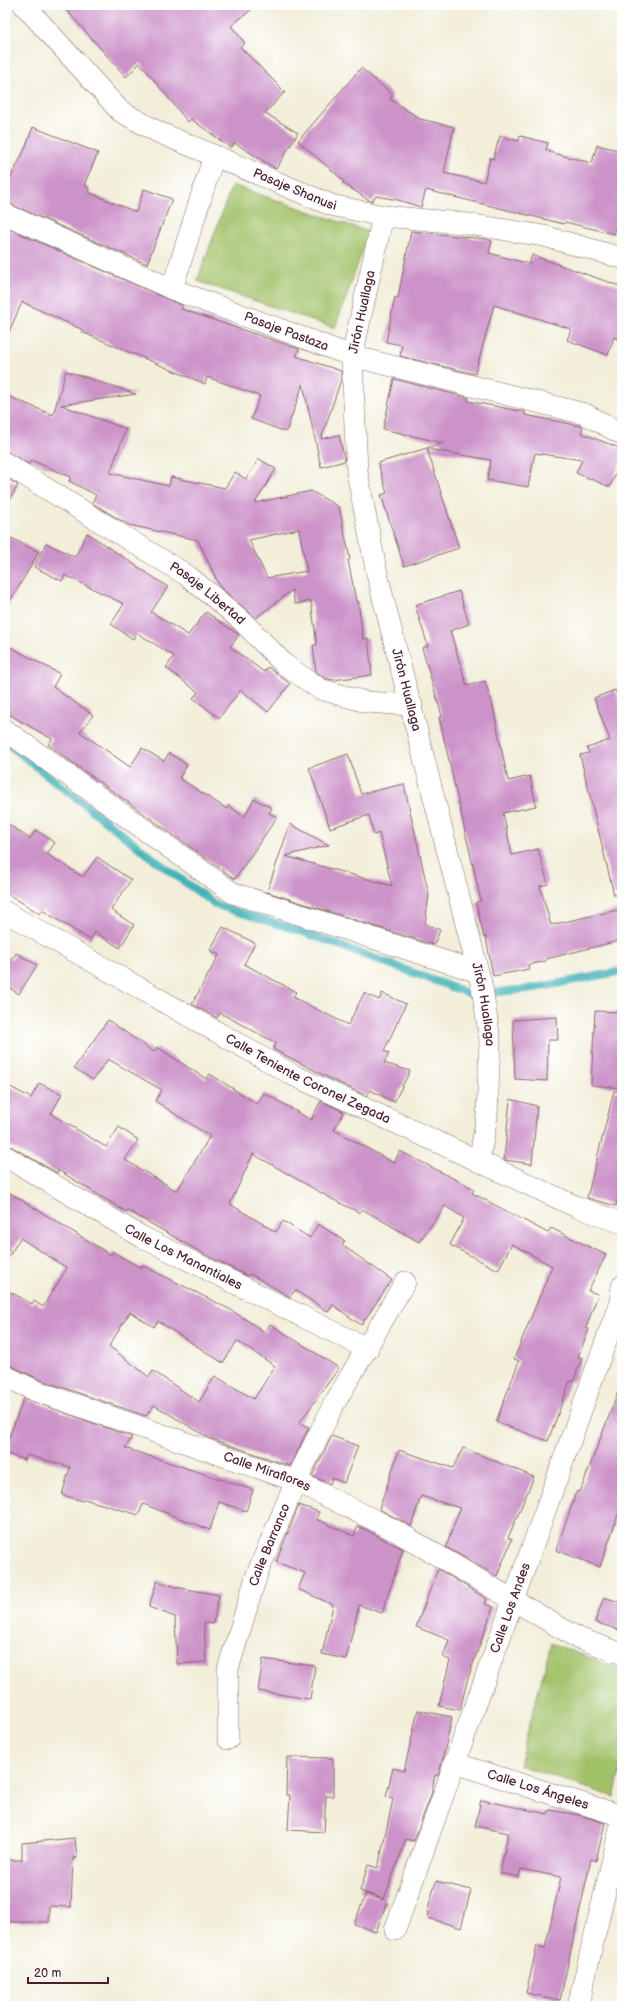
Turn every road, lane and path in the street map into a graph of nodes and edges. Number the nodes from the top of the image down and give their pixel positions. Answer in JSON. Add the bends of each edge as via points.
{"nodes":[{"id":1,"x":24,"y":5,"type":"edge"},
{"id":2,"x":214,"y":156,"type":"junction"},
{"id":3,"x":5,"y":214,"type":"edge"},
{"id":4,"x":383,"y":216,"type":"junction"},
{"id":5,"x":622,"y":258,"type":"edge"},
{"id":6,"x":172,"y":289,"type":"junction"},
{"id":7,"x":352,"y":356,"type":"junction"},
{"id":8,"x":622,"y":434,"type":"edge"},
{"id":9,"x":5,"y":463,"type":"edge"},
{"id":10,"x":412,"y":705,"type":"junction"},
{"id":11,"x":5,"y":730,"type":"edge"},
{"id":12,"x":5,"y":912,"type":"edge"},
{"id":13,"x":482,"y":987,"type":"junction"},
{"id":14,"x":5,"y":1156,"type":"edge"},
{"id":15,"x":480,"y":1162,"type":"junction"},
{"id":16,"x":622,"y":1223,"type":"edge"},
{"id":17,"x":405,"y":1282,"type":"dead end"},
{"id":18,"x":622,"y":1286,"type":"edge"},
{"id":19,"x":368,"y":1349,"type":"junction"},
{"id":20,"x":5,"y":1376,"type":"edge"},
{"id":21,"x":296,"y":1481,"type":"junction"},
{"id":22,"x":513,"y":1601,"type":"junction"},
{"id":23,"x":622,"y":1654,"type":"edge"},
{"id":24,"x":228,"y":1739,"type":"dead end"},
{"id":25,"x":454,"y":1763,"type":"junction"},
{"id":26,"x":622,"y":1816,"type":"edge"},
{"id":27,"x":622,"y":1820,"type":"edge"},
{"id":28,"x":395,"y":1930,"type":"dead end"},
{"id":29,"x":578,"y":2006,"type":"edge"}],
"edges":[{"from":1,"to":2,"type":"street","name":"Pasaje Shanusi","via":[[120,111],[158,132]]},
{"from":2,"to":4,"type":"street","name":"Pasaje Shanusi","via":[[331,205]]},
{"from":2,"to":6,"type":"street"},
{"from":3,"to":6,"type":"street","name":"Pasaje Pastaza"},
{"from":4,"to":5,"type":"street","name":"Pasaje Shanusi","via":[[462,223],[544,236]]},
{"from":4,"to":7,"type":"street","name":"Jirón Huallaga"},
{"from":6,"to":7,"type":"street","name":"Pasaje Pastaza"},
{"from":7,"to":8,"type":"street","name":"Pasaje Pastaza","via":[[585,414]]},
{"from":7,"to":10,"type":"street","name":"Jirón Huallaga","via":[[357,472],[377,574]]},
{"from":9,"to":10,"type":"street","name":"Pasaje Libertad","via":[[188,576],[240,619],[285,665],[320,689],[366,702]]},
{"from":10,"to":13,"type":"street","name":"Jirón Huallaga"},
{"from":11,"to":13,"type":"street","via":[[233,893]]},
{"from":12,"to":15,"type":"street","name":"Calle Teniente Coronel Zegada","via":[[292,1075]]},
{"from":13,"to":15,"type":"street","name":"Jirón Huallaga","via":[[490,1040],[487,1116]]},
{"from":14,"to":19,"type":"street","name":"Calle Los Manantiales","via":[[142,1237]]},
{"from":15,"to":16,"type":"street","name":"Calle Teniente Coronel Zegada","via":[[577,1207]]},
{"from":17,"to":19,"type":"street","name":"Calle Barranco"},
{"from":18,"to":22,"type":"street","name":"Calle Los Andes","via":[[617,1310]]},
{"from":19,"to":21,"type":"street","name":"Calle Barranco","via":[[332,1406]]},
{"from":20,"to":21,"type":"street","name":"Calle Miraflores","via":[[44,1394]]},
{"from":21,"to":22,"type":"street","name":"Calle Miraflores","via":[[396,1531]]},
{"from":21,"to":24,"type":"street","name":"Calle Barranco","via":[[257,1574],[228,1669]]},
{"from":22,"to":23,"type":"street","name":"Calle Miraflores","via":[[576,1637]]},
{"from":22,"to":25,"type":"street","name":"Calle Los Andes"},
{"from":25,"to":26,"type":"street","name":"Calle Los Ángeles"},
{"from":25,"to":28,"type":"street","name":"Calle Los Andes"},
{"from":27,"to":29,"type":"street"}]}
